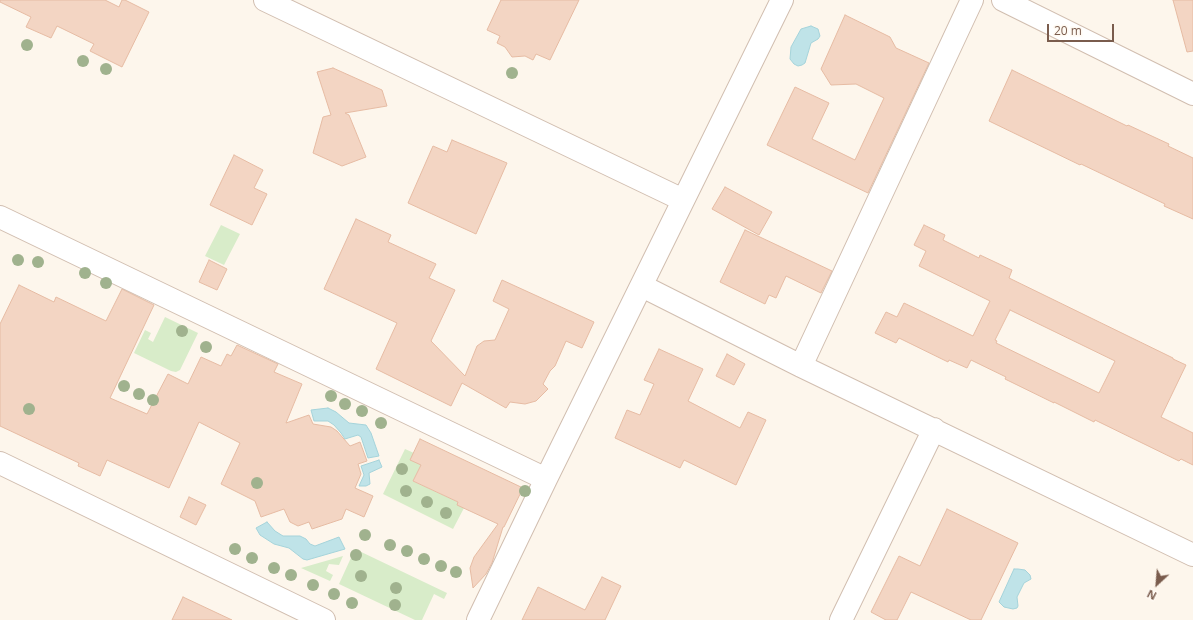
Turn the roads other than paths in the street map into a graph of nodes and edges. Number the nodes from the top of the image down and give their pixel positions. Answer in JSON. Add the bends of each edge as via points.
{"nodes":[{"id":1,"x":265,"y":0,"type":"edge"},
{"id":2,"x":782,"y":0,"type":"edge"},
{"id":3,"x":972,"y":0,"type":"edge"},
{"id":4,"x":1003,"y":0,"type":"edge"},
{"id":5,"x":1193,"y":94,"type":"edge"},
{"id":6,"x":683,"y":200,"type":"junction"},
{"id":7,"x":0,"y":216,"type":"edge"},
{"id":8,"x":642,"y":286,"type":"junction"},
{"id":9,"x":801,"y":366,"type":"junction"},
{"id":10,"x":934,"y":429,"type":"junction"},
{"id":11,"x":0,"y":463,"type":"edge"},
{"id":12,"x":546,"y":479,"type":"junction"},
{"id":13,"x":1193,"y":555,"type":"edge"},
{"id":14,"x":324,"y":620,"type":"edge"},
{"id":15,"x":478,"y":620,"type":"edge"},
{"id":16,"x":841,"y":620,"type":"edge"}],
"edges":[{"from":1,"to":6,"type":"street"},
{"from":2,"to":6,"type":"street"},
{"from":3,"to":9,"type":"street"},
{"from":4,"to":5,"type":"street"},
{"from":6,"to":8,"type":"street"},
{"from":7,"to":12,"type":"street"},
{"from":8,"to":9,"type":"street"},
{"from":8,"to":12,"type":"street"},
{"from":9,"to":10,"type":"street"},
{"from":10,"to":13,"type":"street"},
{"from":10,"to":16,"type":"street"},
{"from":11,"to":14,"type":"street"},
{"from":12,"to":15,"type":"street"}]}
